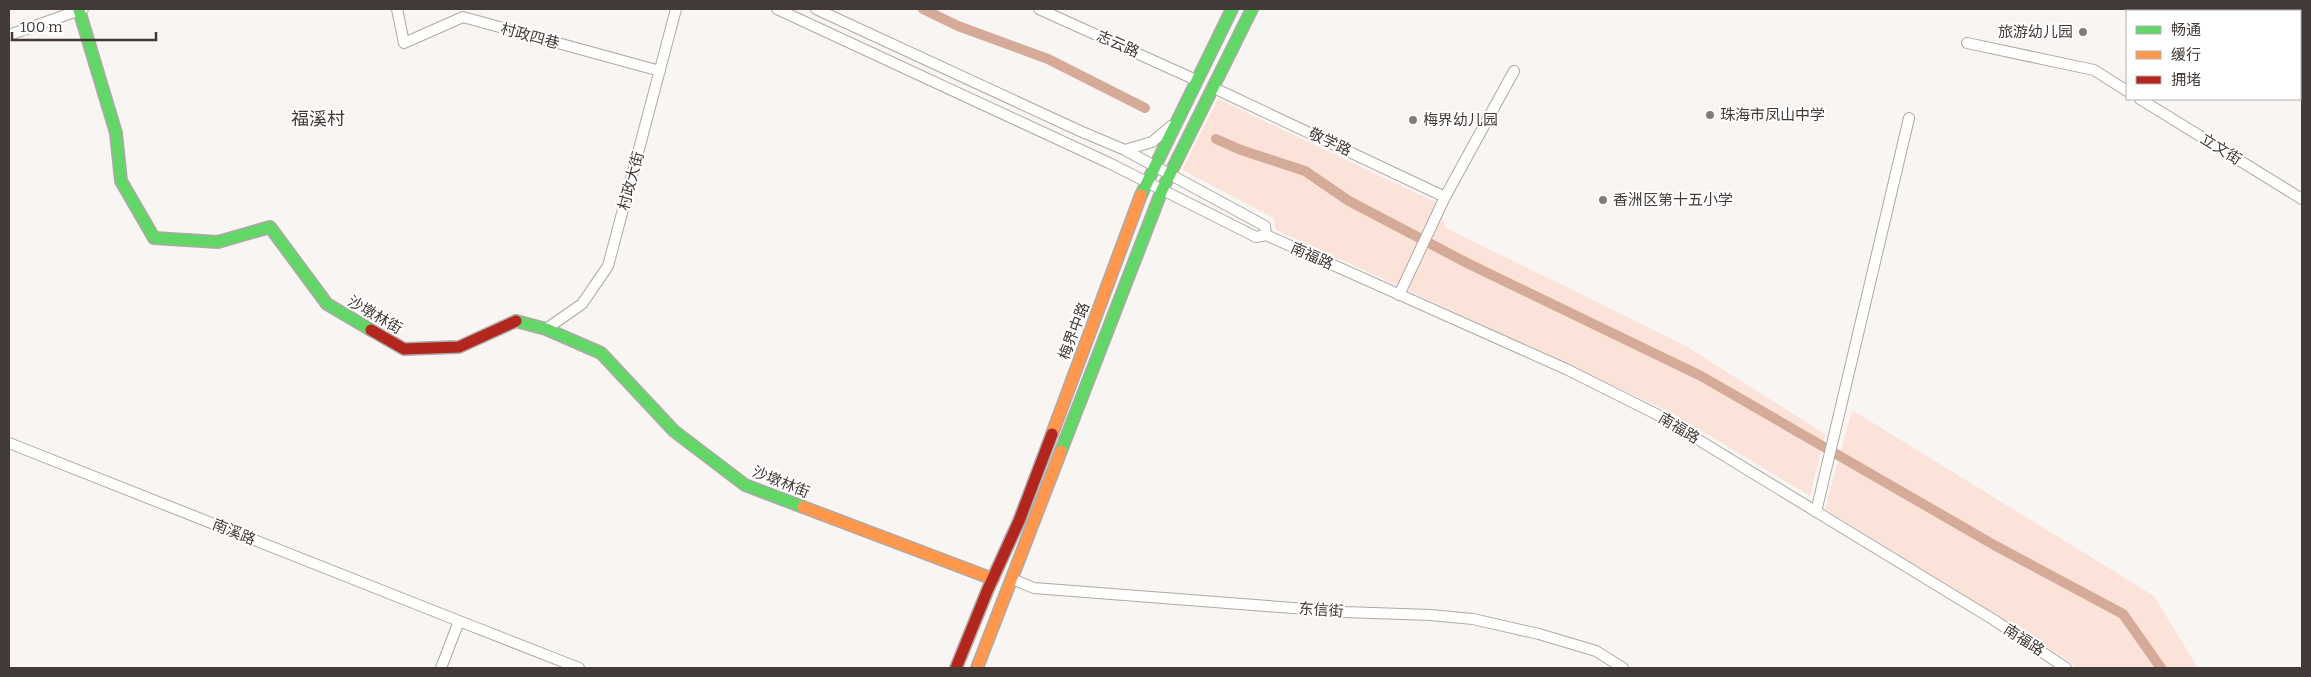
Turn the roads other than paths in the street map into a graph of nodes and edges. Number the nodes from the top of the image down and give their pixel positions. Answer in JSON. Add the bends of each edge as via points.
{"nodes":[{"id":1,"x":81,"y":9,"type":"edge"},
{"id":2,"x":397,"y":9,"type":"edge"},
{"id":3,"x":676,"y":9,"type":"edge"},
{"id":4,"x":777,"y":9,"type":"edge"},
{"id":5,"x":816,"y":9,"type":"edge"},
{"id":6,"x":1039,"y":9,"type":"edge"},
{"id":7,"x":1232,"y":9,"type":"edge"},
{"id":8,"x":1252,"y":9,"type":"edge"},
{"id":9,"x":9,"y":35,"type":"edge"},
{"id":10,"x":1967,"y":43,"type":"dead end"},
{"id":11,"x":1211,"y":50,"type":"junction"},
{"id":12,"x":1228,"y":58,"type":"junction"},
{"id":13,"x":660,"y":71,"type":"junction"},
{"id":14,"x":1514,"y":71,"type":"dead end"},
{"id":15,"x":1196,"y":80,"type":"junction"},
{"id":16,"x":1214,"y":88,"type":"junction"},
{"id":17,"x":2126,"y":90,"type":"edge"},
{"id":18,"x":2142,"y":100,"type":"edge"},
{"id":19,"x":1909,"y":118,"type":"dead end"},
{"id":20,"x":1174,"y":124,"type":"junction"},
{"id":21,"x":1125,"y":150,"type":"junction"},
{"id":22,"x":1154,"y":165,"type":"junction"},
{"id":23,"x":1170,"y":174,"type":"junction"},
{"id":24,"x":1146,"y":181,"type":"junction"},
{"id":25,"x":1162,"y":190,"type":"junction"},
{"id":26,"x":1445,"y":197,"type":"junction"},
{"id":27,"x":2302,"y":199,"type":"edge"},
{"id":28,"x":1266,"y":235,"type":"junction"},
{"id":29,"x":1399,"y":295,"type":"junction"},
{"id":30,"x":546,"y":328,"type":"junction"},
{"id":31,"x":9,"y":443,"type":"edge"},
{"id":32,"x":1816,"y":512,"type":"junction"},
{"id":33,"x":993,"y":579,"type":"junction"},
{"id":34,"x":1012,"y":579,"type":"junction"},
{"id":35,"x":459,"y":621,"type":"junction"},
{"id":36,"x":441,"y":668,"type":"edge"},
{"id":37,"x":579,"y":668,"type":"edge"},
{"id":38,"x":956,"y":668,"type":"edge"},
{"id":39,"x":977,"y":668,"type":"edge"},
{"id":40,"x":1622,"y":668,"type":"edge"},
{"id":41,"x":2066,"y":668,"type":"edge"}],
"edges":[{"from":1,"to":9,"type":"street"},
{"from":1,"to":30,"type":"main road","name":"沙墩林街","via":[[116,133],[121,181],[154,238],[218,242],[270,227],[327,304],[404,349],[459,347],[514,320]]},
{"from":2,"to":13,"type":"street","name":"村政四巷","via":[[404,43],[463,17]]},
{"from":3,"to":13,"type":"street","name":"村政大街"},
{"from":4,"to":24,"type":"street"},
{"from":5,"to":21,"type":"street"},
{"from":6,"to":15,"type":"street","name":"志云路"},
{"from":7,"to":11,"type":"main road","name":"梅界中路"},
{"from":8,"to":12,"type":"main road","name":"梅界中路"},
{"from":10,"to":17,"type":"street","via":[[2094,70]]},
{"from":11,"to":12,"type":"street"},
{"from":11,"to":15,"type":"main road","name":"梅界中路"},
{"from":12,"to":16,"type":"main road","name":"梅界中路"},
{"from":13,"to":30,"type":"street","name":"村政大街","via":[[608,266],[582,304]]},
{"from":14,"to":26,"type":"street"},
{"from":15,"to":20,"type":"main road","name":"梅界中路"},
{"from":16,"to":23,"type":"main road","name":"梅界中路"},
{"from":16,"to":26,"type":"street","name":"敬学路"},
{"from":18,"to":27,"type":"street","name":"立文街"},
{"from":19,"to":32,"type":"street"},
{"from":20,"to":21,"type":"street","via":[[1152,142]]},
{"from":20,"to":22,"type":"main road","name":"梅界中路"},
{"from":21,"to":22,"type":"street"},
{"from":22,"to":23,"type":"street"},
{"from":22,"to":24,"type":"main road","name":"梅界中路"},
{"from":23,"to":25,"type":"main road","name":"梅界中路"},
{"from":23,"to":28,"type":"street","via":[[1265,226]]},
{"from":24,"to":25,"type":"street"},
{"from":24,"to":33,"type":"main road","name":"梅界中路","via":[[1019,521]]},
{"from":25,"to":28,"type":"street","via":[[1256,237]]},
{"from":25,"to":34,"type":"main road","name":"梅界中路"},
{"from":26,"to":29,"type":"street"},
{"from":28,"to":29,"type":"street","name":"南福路"},
{"from":29,"to":32,"type":"street","name":"南福路","via":[[1566,369],[1656,414]]},
{"from":30,"to":33,"type":"main road","name":"沙墩林街","via":[[601,353],[674,431],[745,485]]},
{"from":31,"to":35,"type":"street","name":"南溪路"},
{"from":32,"to":41,"type":"street","name":"南福路","via":[[1994,620]]},
{"from":33,"to":38,"type":"main road","name":"梅界中路"},
{"from":34,"to":39,"type":"main road","name":"梅界中路"},
{"from":34,"to":40,"type":"street","name":"东信街","via":[[1034,588],[1473,619],[1596,651]]},
{"from":35,"to":36,"type":"street"},
{"from":35,"to":37,"type":"street","name":"南溪路"}]}
